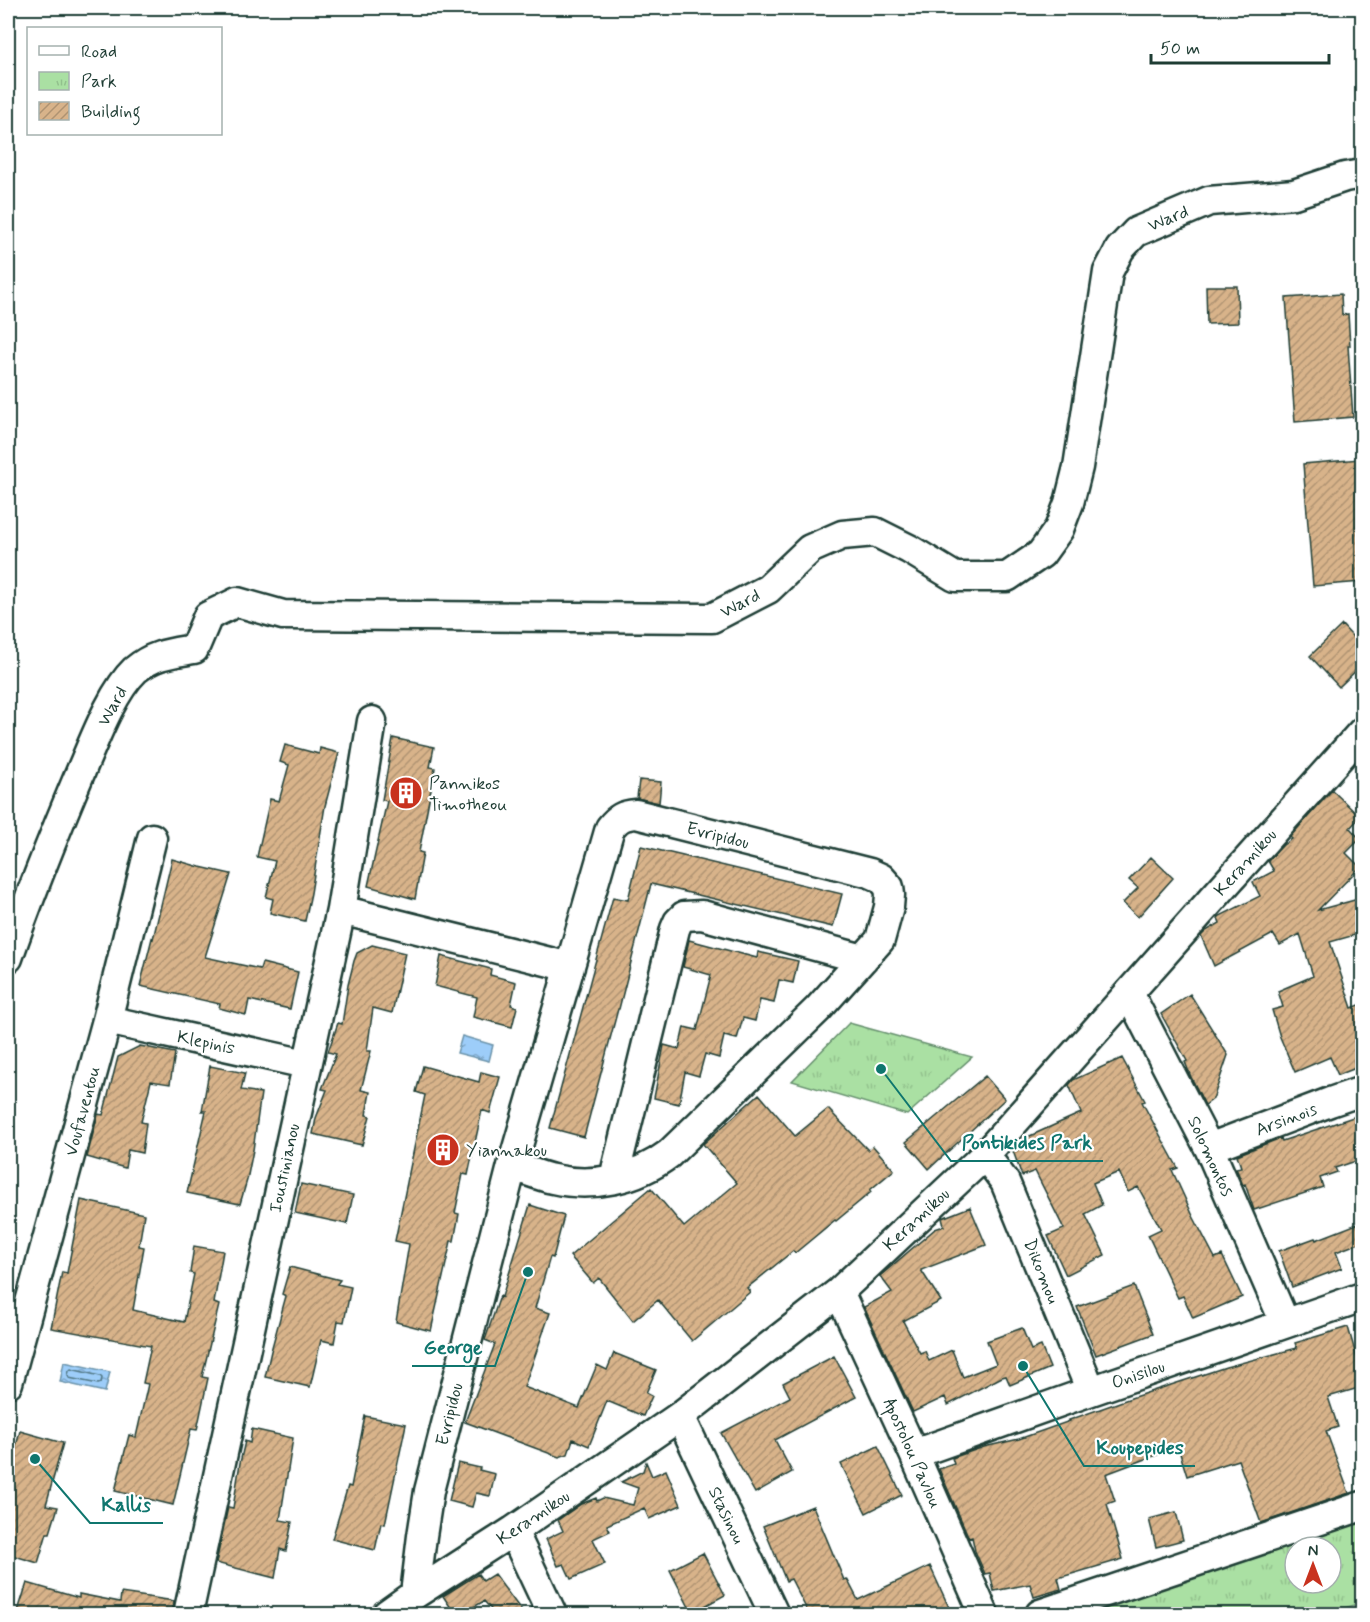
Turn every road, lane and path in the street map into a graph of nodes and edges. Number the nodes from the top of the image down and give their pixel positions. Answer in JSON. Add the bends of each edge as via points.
{"nodes":[{"id":1,"x":1362,"y":174,"type":"edge"},
{"id":2,"x":372,"y":721,"type":"dead end"},
{"id":3,"x":1362,"y":732,"type":"edge"},
{"id":4,"x":152,"y":838,"type":"dead end"},
{"id":5,"x":341,"y":910,"type":"junction"},
{"id":6,"x":8,"y":958,"type":"edge"},
{"id":7,"x":863,"y":959,"type":"junction"},
{"id":8,"x":570,"y":967,"type":"junction"},
{"id":9,"x":1129,"y":993,"type":"junction"},
{"id":10,"x":107,"y":1020,"type":"junction"},
{"id":11,"x":306,"y":1064,"type":"junction"},
{"id":12,"x":1362,"y":1091,"type":"edge"},
{"id":13,"x":1209,"y":1148,"type":"junction"},
{"id":14,"x":985,"y":1155,"type":"junction"},
{"id":15,"x":512,"y":1166,"type":"junction"},
{"id":16,"x":614,"y":1178,"type":"junction"},
{"id":17,"x":839,"y":1292,"type":"junction"},
{"id":18,"x":1362,"y":1297,"type":"edge"},
{"id":19,"x":1285,"y":1323,"type":"junction"},
{"id":20,"x":8,"y":1383,"type":"edge"},
{"id":21,"x":1091,"y":1391,"type":"junction"},
{"id":22,"x":680,"y":1416,"type":"junction"},
{"id":23,"x":914,"y":1454,"type":"junction"},
{"id":24,"x":1362,"y":1506,"type":"edge"},
{"id":25,"x":513,"y":1531,"type":"junction"},
{"id":26,"x":415,"y":1594,"type":"junction"},
{"id":27,"x":188,"y":1614,"type":"edge"},
{"id":28,"x":387,"y":1614,"type":"edge"},
{"id":29,"x":552,"y":1614,"type":"edge"},
{"id":30,"x":774,"y":1614,"type":"edge"},
{"id":31,"x":984,"y":1614,"type":"edge"},
{"id":32,"x":1040,"y":1614,"type":"edge"}],
"edges":[{"from":1,"to":6,"type":"street","name":"Ward","via":[[1294,194],[1209,201],[1136,232],[1120,249],[1108,272],[1069,503],[1059,529],[1041,554],[1007,577],[955,577],[875,532],[842,535],[810,549],[768,589],[712,618],[283,615],[237,602],[208,616],[194,649],[159,655],[136,669],[123,684],[99,729],[45,855]]},
{"from":2,"to":5,"type":"street","name":"Ioustinianou"},
{"from":3,"to":9,"type":"street","name":"Keramikou"},
{"from":4,"to":10,"type":"street","name":"Voufaventou"},
{"from":5,"to":8,"type":"street"},
{"from":5,"to":11,"type":"street","name":"Ioustinianou"},
{"from":7,"to":8,"type":"street","name":"Evripidou","via":[[880,940],[889,907],[889,887],[881,878],[625,814],[610,828]]},
{"from":7,"to":16,"type":"street","name":"Evripidou","via":[[818,1009],[669,1154],[645,1169]]},
{"from":7,"to":16,"type":"street","via":[[702,915],[684,916],[675,929]]},
{"from":8,"to":15,"type":"street","name":"Evripidou"},
{"from":9,"to":13,"type":"street","name":"Solomontos"},
{"from":9,"to":14,"type":"street","name":"Keramikou"},
{"from":10,"to":11,"type":"street","name":"Klepinis"},
{"from":10,"to":20,"type":"street","name":"Voufaventou"},
{"from":11,"to":27,"type":"street","name":"Ioustinianou"},
{"from":12,"to":13,"type":"street","name":"Arsinois"},
{"from":13,"to":19,"type":"street","name":"Solomontos"},
{"from":14,"to":17,"type":"street","name":"Keramikou"},
{"from":14,"to":21,"type":"street","name":"Dikomou","via":[[1005,1182]]},
{"from":15,"to":16,"type":"street","name":"Evripidou","via":[[553,1179],[586,1182]]},
{"from":15,"to":26,"type":"street","name":"Evripidou","via":[[429,1491]]},
{"from":17,"to":22,"type":"street","name":"Keramikou"},
{"from":17,"to":23,"type":"street","name":"Apostolou Pavlou"},
{"from":18,"to":19,"type":"street","name":"Onisilou"},
{"from":19,"to":21,"type":"street","name":"Onisilou"},
{"from":21,"to":23,"type":"street","name":"Onisilou"},
{"from":22,"to":25,"type":"street","name":"Keramikou"},
{"from":22,"to":30,"type":"street","name":"Stasinou"},
{"from":23,"to":31,"type":"street","name":"Apostolou Pavlou"},
{"from":24,"to":32,"type":"street"},
{"from":25,"to":26,"type":"street","name":"Keramikou"},
{"from":25,"to":29,"type":"street"},
{"from":26,"to":28,"type":"street","name":"Keramikou"}]}
